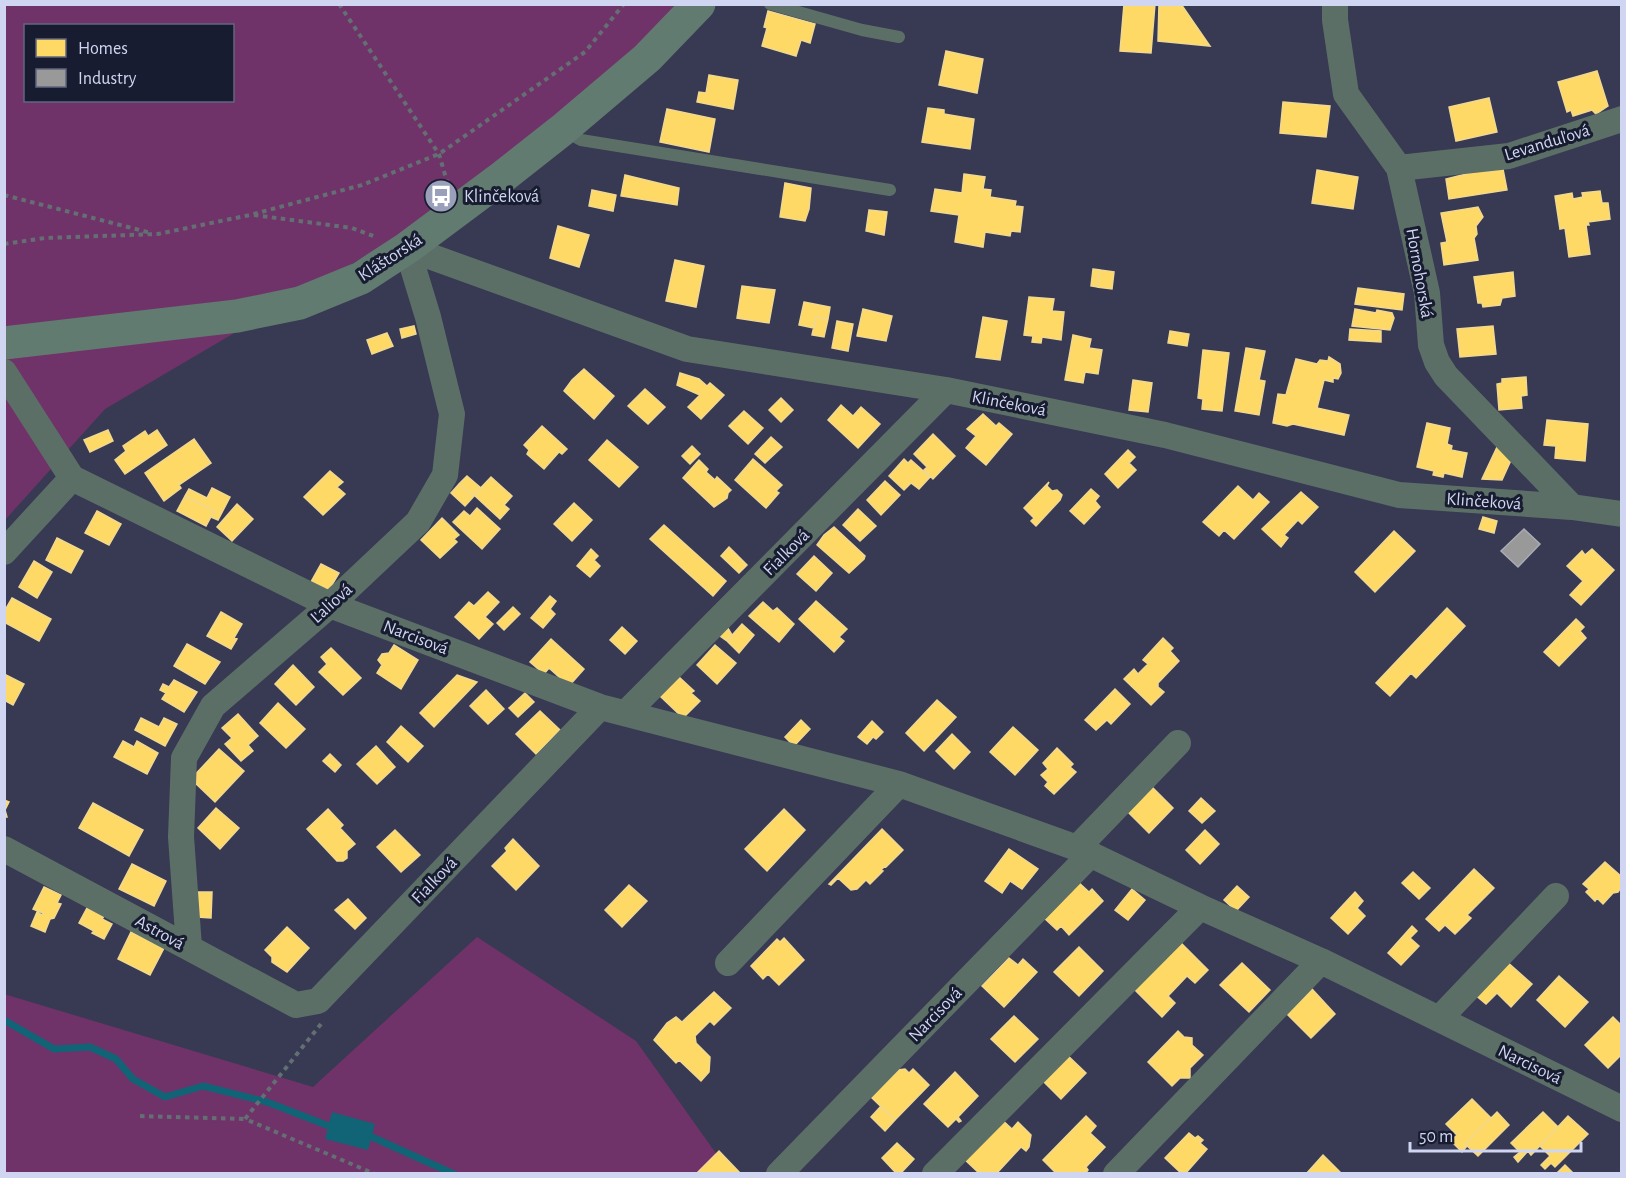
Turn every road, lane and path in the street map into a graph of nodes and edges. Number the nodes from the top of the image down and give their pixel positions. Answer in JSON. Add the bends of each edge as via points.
{"nodes":[{"id":1,"x":339,"y":4,"type":"edge"},
{"id":2,"x":624,"y":4,"type":"edge"},
{"id":3,"x":699,"y":4,"type":"edge"},
{"id":4,"x":770,"y":4,"type":"edge"},
{"id":5,"x":1335,"y":4,"type":"edge"},
{"id":6,"x":899,"y":37,"type":"dead end"},
{"id":7,"x":1622,"y":119,"type":"edge"},
{"id":8,"x":562,"y":130,"type":"junction"},
{"id":9,"x":439,"y":154,"type":"junction"},
{"id":10,"x":1399,"y":168,"type":"junction"},
{"id":11,"x":446,"y":183,"type":"dead end"},
{"id":12,"x":890,"y":190,"type":"dead end"},
{"id":13,"x":4,"y":195,"type":"edge"},
{"id":14,"x":250,"y":215,"type":"junction"},
{"id":15,"x":158,"y":234,"type":"junction"},
{"id":16,"x":4,"y":244,"type":"edge"},
{"id":17,"x":407,"y":248,"type":"junction"},
{"id":18,"x":4,"y":343,"type":"edge"},
{"id":19,"x":4,"y":372,"type":"edge"},
{"id":20,"x":946,"y":390,"type":"junction"},
{"id":21,"x":72,"y":478,"type":"junction"},
{"id":22,"x":1572,"y":507,"type":"junction"},
{"id":23,"x":1622,"y":514,"type":"edge"},
{"id":24,"x":4,"y":552,"type":"edge"},
{"id":25,"x":330,"y":605,"type":"junction"},
{"id":26,"x":600,"y":707,"type":"junction"},
{"id":27,"x":626,"y":713,"type":"junction"},
{"id":28,"x":1178,"y":743,"type":"dead end"},
{"id":29,"x":899,"y":784,"type":"junction"},
{"id":30,"x":4,"y":849,"type":"edge"},
{"id":31,"x":1084,"y":851,"type":"junction"},
{"id":32,"x":1556,"y":896,"type":"dead end"},
{"id":33,"x":1200,"y":907,"type":"junction"},
{"id":34,"x":189,"y":947,"type":"junction"},
{"id":35,"x":1321,"y":962,"type":"junction"},
{"id":36,"x":728,"y":963,"type":"dead end"},
{"id":37,"x":321,"y":1012,"type":"junction"},
{"id":38,"x":1439,"y":1019,"type":"junction"},
{"id":39,"x":1622,"y":1109,"type":"edge"},
{"id":40,"x":140,"y":1116,"type":"dead end"},
{"id":41,"x":245,"y":1119,"type":"junction"},
{"id":42,"x":375,"y":1173,"type":"edge"},
{"id":43,"x":779,"y":1173,"type":"edge"},
{"id":44,"x":935,"y":1173,"type":"edge"},
{"id":45,"x":1116,"y":1173,"type":"edge"}],
"edges":[{"from":1,"to":9,"type":"path"},
{"from":2,"to":9,"type":"path","via":[[585,51]]},
{"from":3,"to":8,"type":"street","name":"Kláštorská","via":[[647,58]]},
{"from":4,"to":6,"type":"lane"},
{"from":5,"to":10,"type":"street","name":"Hornohorská","via":[[1346,94]]},
{"from":7,"to":10,"type":"street","name":"Levanduľová","via":[[1509,156]]},
{"from":8,"to":12,"type":"lane","via":[[581,140]]},
{"from":8,"to":17,"type":"street","name":"Kláštorská"},
{"from":9,"to":11,"type":"path"},
{"from":9,"to":14,"type":"path","via":[[362,185]]},
{"from":10,"to":22,"type":"street","name":"Hornohorská","via":[[1427,293],[1431,345],[1437,362]]},
{"from":13,"to":15,"type":"path"},
{"from":14,"to":15,"type":"path"},
{"from":14,"to":17,"type":"path","via":[[352,228]]},
{"from":15,"to":16,"type":"path","via":[[45,238]]},
{"from":17,"to":18,"type":"street","name":"Kláštorská","via":[[361,278],[300,303],[237,316]]},
{"from":17,"to":20,"type":"street","name":"Klinčeková","via":[[687,349]]},
{"from":17,"to":25,"type":"street","name":"Ľaliová","via":[[452,414],[445,475],[418,522]]},
{"from":19,"to":21,"type":"street"},
{"from":20,"to":22,"type":"street","name":"Klinčeková","via":[[1165,435],[1400,495]]},
{"from":20,"to":27,"type":"street","name":"Fialková"},
{"from":21,"to":24,"type":"street"},
{"from":21,"to":25,"type":"street","name":"Narcisová"},
{"from":22,"to":23,"type":"street","name":"Klinčeková"},
{"from":25,"to":26,"type":"street","name":"Narcisová"},
{"from":25,"to":34,"type":"street","name":"Ľaliová","via":[[213,706],[184,758],[181,837]]},
{"from":26,"to":27,"type":"street","name":"Narcisová"},
{"from":26,"to":37,"type":"street","name":"Fialková"},
{"from":27,"to":29,"type":"street","name":"Narcisová"},
{"from":28,"to":31,"type":"street","name":"Narcisová"},
{"from":29,"to":31,"type":"street","name":"Narcisová"},
{"from":29,"to":36,"type":"street"},
{"from":30,"to":34,"type":"street","name":"Astrová"},
{"from":31,"to":33,"type":"street","name":"Narcisová"},
{"from":31,"to":43,"type":"street","name":"Narcisová"},
{"from":32,"to":38,"type":"street"},
{"from":33,"to":35,"type":"street","name":"Narcisová"},
{"from":33,"to":44,"type":"street"},
{"from":34,"to":37,"type":"street","name":"Astrová","via":[[296,1005]]},
{"from":35,"to":38,"type":"street","name":"Narcisová"},
{"from":35,"to":45,"type":"street"},
{"from":37,"to":41,"type":"path"},
{"from":38,"to":39,"type":"street","name":"Narcisová"},
{"from":40,"to":41,"type":"path"},
{"from":41,"to":42,"type":"path"}]}
